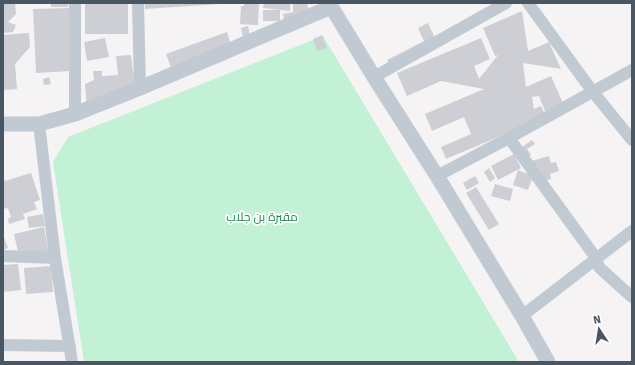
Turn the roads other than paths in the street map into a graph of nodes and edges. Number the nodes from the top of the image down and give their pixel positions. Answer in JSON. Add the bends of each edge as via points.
{"nodes":[{"id":1,"x":75,"y":3,"type":"edge"},
{"id":2,"x":138,"y":3,"type":"edge"},
{"id":3,"x":506,"y":3,"type":"edge"},
{"id":4,"x":528,"y":3,"type":"edge"},
{"id":5,"x":332,"y":4,"type":"edge"},
{"id":6,"x":632,"y":70,"type":"edge"},
{"id":7,"x":374,"y":77,"type":"junction"},
{"id":8,"x":140,"y":88,"type":"junction"},
{"id":9,"x":593,"y":92,"type":"junction"},
{"id":10,"x":75,"y":114,"type":"junction"},
{"id":11,"x":3,"y":124,"type":"edge"},
{"id":12,"x":39,"y":124,"type":"junction"},
{"id":13,"x":509,"y":138,"type":"junction"},
{"id":14,"x":632,"y":140,"type":"edge"},
{"id":15,"x":437,"y":176,"type":"junction"},
{"id":16,"x":632,"y":231,"type":"edge"},
{"id":17,"x":3,"y":256,"type":"edge"},
{"id":18,"x":55,"y":258,"type":"junction"},
{"id":19,"x":596,"y":258,"type":"junction"},
{"id":20,"x":632,"y":297,"type":"edge"},
{"id":21,"x":522,"y":316,"type":"junction"},
{"id":22,"x":3,"y":345,"type":"edge"},
{"id":23,"x":70,"y":346,"type":"junction"},
{"id":24,"x":72,"y":362,"type":"edge"},
{"id":25,"x":548,"y":362,"type":"edge"}],
"edges":[{"from":1,"to":10,"type":"street"},
{"from":2,"to":8,"type":"street"},
{"from":3,"to":7,"type":"street"},
{"from":4,"to":9,"type":"street"},
{"from":5,"to":7,"type":"street"},
{"from":5,"to":8,"type":"street"},
{"from":6,"to":9,"type":"street"},
{"from":7,"to":15,"type":"street"},
{"from":8,"to":10,"type":"street"},
{"from":9,"to":13,"type":"street"},
{"from":9,"to":14,"type":"street"},
{"from":10,"to":12,"type":"street"},
{"from":11,"to":12,"type":"street"},
{"from":12,"to":18,"type":"street"},
{"from":13,"to":15,"type":"street"},
{"from":13,"to":19,"type":"street"},
{"from":15,"to":21,"type":"street"},
{"from":16,"to":19,"type":"street"},
{"from":17,"to":18,"type":"street"},
{"from":18,"to":23,"type":"street"},
{"from":19,"to":20,"type":"street","via":[[599,267]]},
{"from":19,"to":21,"type":"street"},
{"from":21,"to":25,"type":"street"},
{"from":22,"to":23,"type":"street"},
{"from":23,"to":24,"type":"street"}]}
